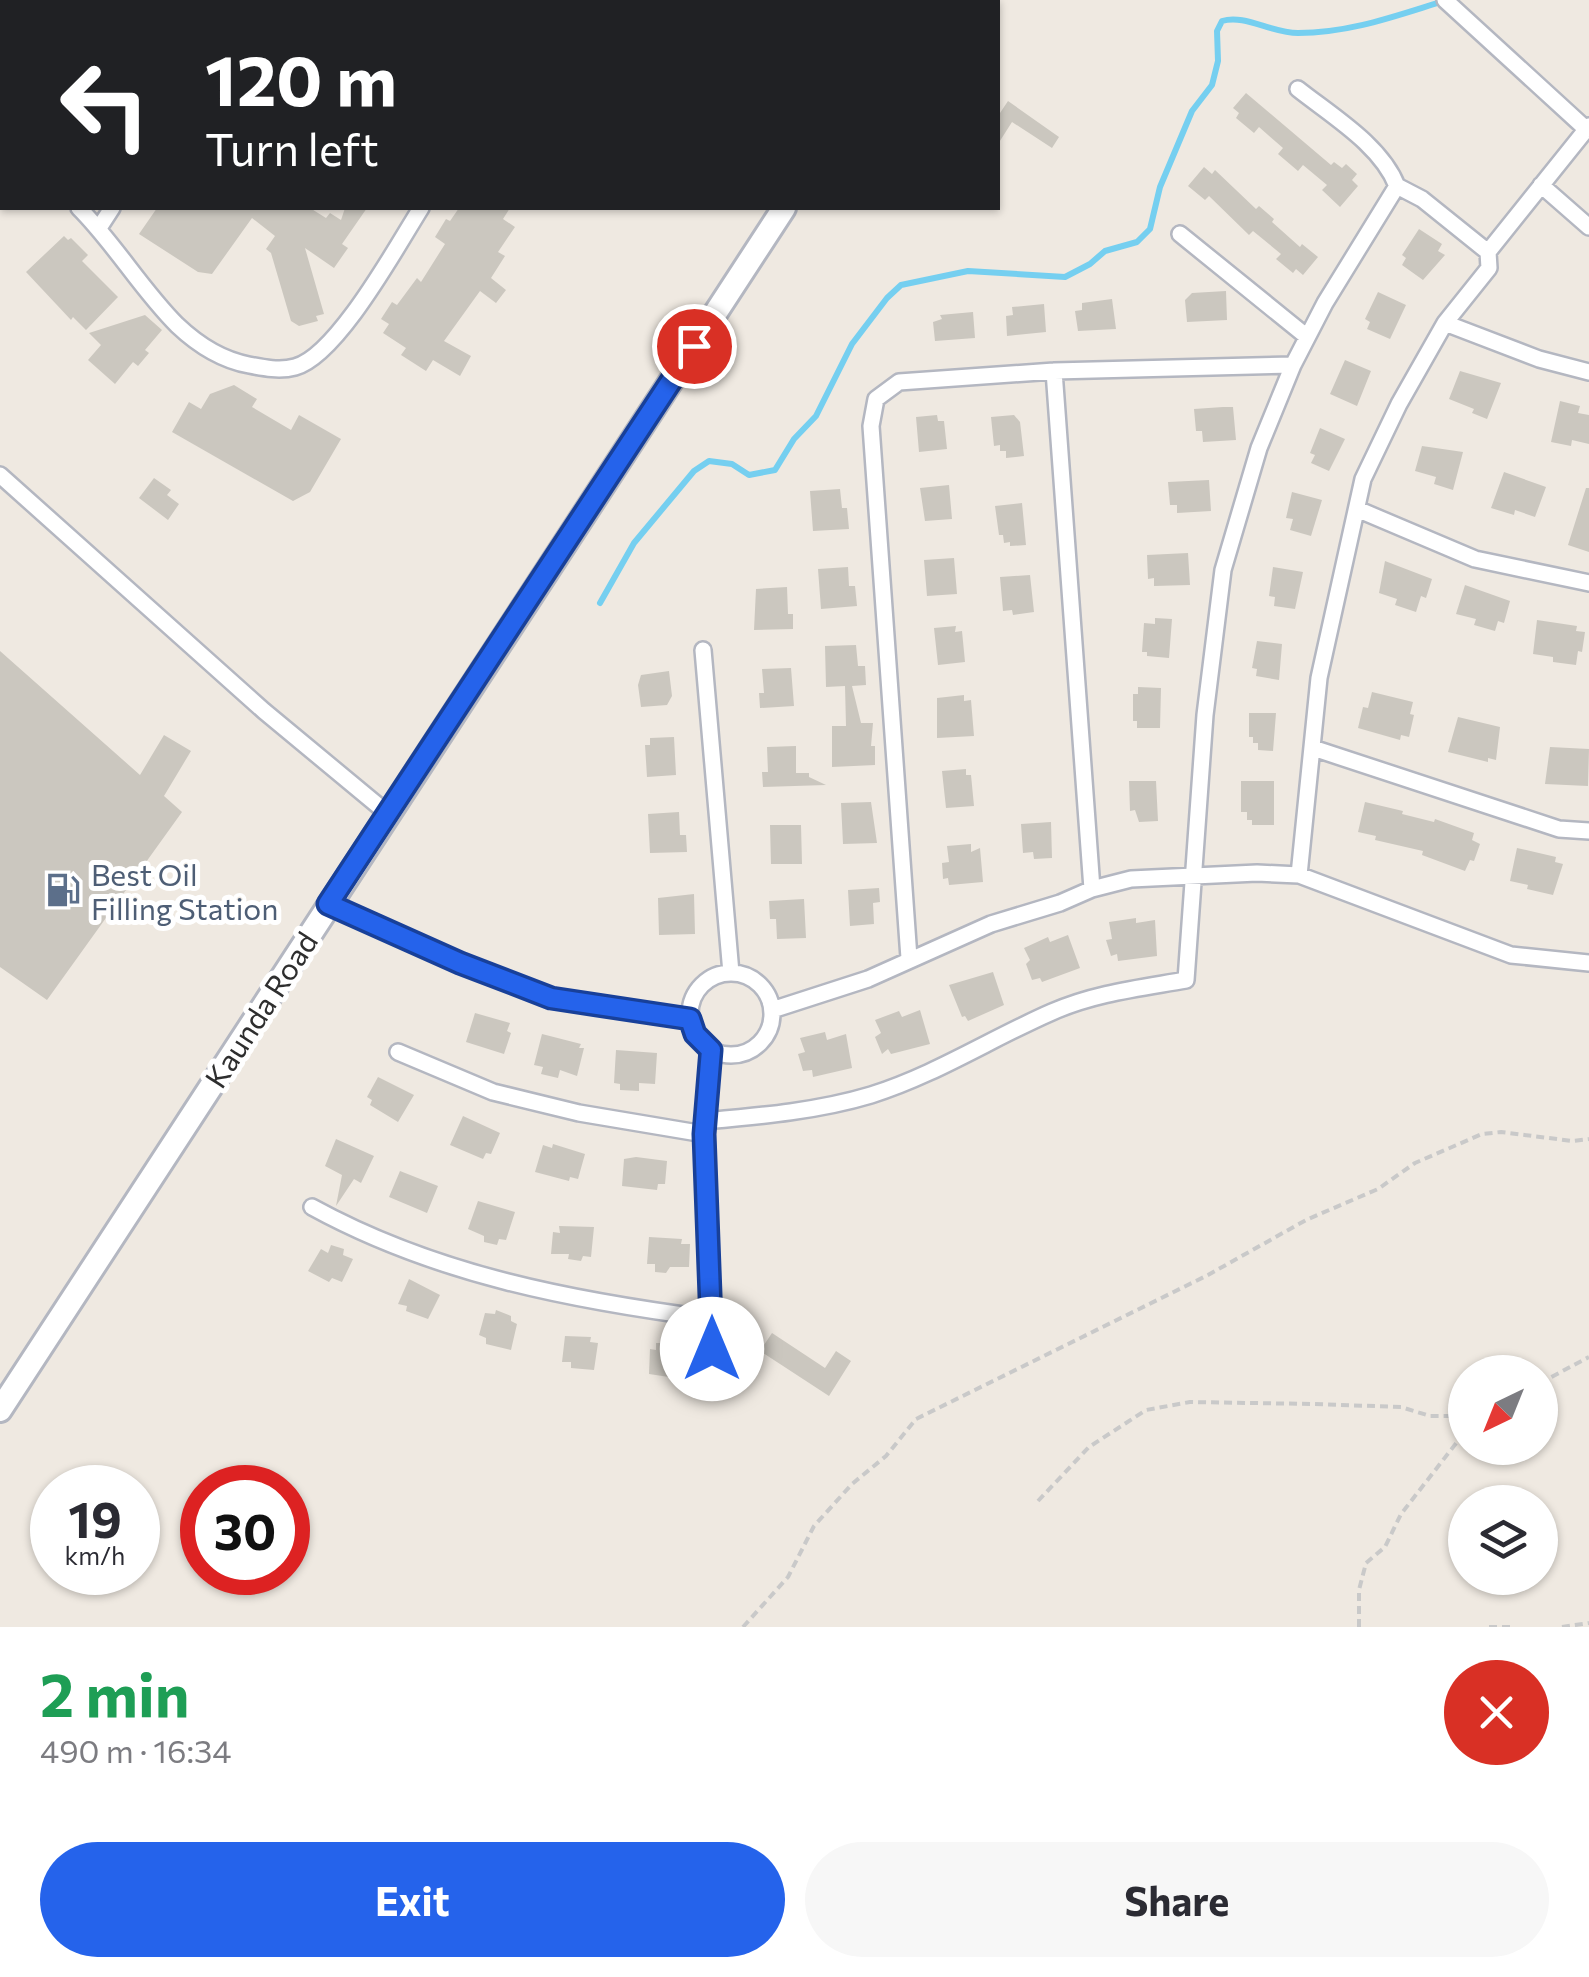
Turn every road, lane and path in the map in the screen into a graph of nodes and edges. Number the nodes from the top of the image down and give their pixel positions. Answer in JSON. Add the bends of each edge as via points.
{"nodes":[{"id":1,"x":1446,"y":0,"type":"edge"},
{"id":2,"x":1298,"y":89,"type":"dead end"},
{"id":3,"x":1588,"y":127,"type":"edge"},
{"id":4,"x":1541,"y":185,"type":"junction"},
{"id":5,"x":1397,"y":186,"type":"junction"},
{"id":6,"x":81,"y":210,"type":"edge"},
{"id":7,"x":111,"y":210,"type":"edge"},
{"id":8,"x":420,"y":210,"type":"edge"},
{"id":9,"x":783,"y":210,"type":"edge"},
{"id":10,"x":1589,"y":226,"type":"edge"},
{"id":11,"x":99,"y":228,"type":"junction"},
{"id":12,"x":1180,"y":234,"type":"dead end"},
{"id":13,"x":1488,"y":252,"type":"junction"},
{"id":14,"x":1444,"y":323,"type":"junction"},
{"id":15,"x":1306,"y":336,"type":"junction"},
{"id":16,"x":1293,"y":366,"type":"junction"},
{"id":17,"x":1054,"y":372,"type":"junction"},
{"id":18,"x":1589,"y":372,"type":"edge"},
{"id":19,"x":0,"y":475,"type":"edge"},
{"id":20,"x":1357,"y":509,"type":"junction"},
{"id":21,"x":1589,"y":583,"type":"edge"},
{"id":22,"x":703,"y":650,"type":"dead end"},
{"id":23,"x":1313,"y":748,"type":"junction"},
{"id":24,"x":387,"y":813,"type":"junction"},
{"id":25,"x":1589,"y":832,"type":"edge"},
{"id":26,"x":1299,"y":875,"type":"junction"},
{"id":27,"x":1196,"y":876,"type":"junction"},
{"id":28,"x":1092,"y":889,"type":"junction"},
{"id":29,"x":328,"y":904,"type":"junction"},
{"id":30,"x":910,"y":958,"type":"junction"},
{"id":31,"x":1589,"y":963,"type":"edge"},
{"id":32,"x":731,"y":973,"type":"junction"},
{"id":33,"x":772,"y":1010,"type":"junction"},
{"id":34,"x":690,"y":1019,"type":"junction"},
{"id":35,"x":711,"y":1050,"type":"junction"},
{"id":36,"x":398,"y":1052,"type":"dead end"},
{"id":37,"x":704,"y":1127,"type":"junction"},
{"id":38,"x":1589,"y":1139,"type":"edge"},
{"id":39,"x":312,"y":1207,"type":"dead end"},
{"id":40,"x":713,"y":1319,"type":"junction"},
{"id":41,"x":1589,"y":1357,"type":"edge"},
{"id":42,"x":1558,"y":1373,"type":"edge"},
{"id":43,"x":711,"y":1380,"type":"dead end"},
{"id":44,"x":0,"y":1410,"type":"edge"},
{"id":45,"x":1448,"y":1416,"type":"edge"},
{"id":46,"x":1448,"y":1454,"type":"edge"},
{"id":47,"x":1038,"y":1500,"type":"dead end"},
{"id":48,"x":1589,"y":1623,"type":"edge"},
{"id":49,"x":743,"y":1627,"type":"edge"},
{"id":50,"x":1358,"y":1627,"type":"edge"},
{"id":51,"x":1489,"y":1627,"type":"edge"},
{"id":52,"x":1513,"y":1627,"type":"edge"},
{"id":53,"x":1562,"y":1627,"type":"edge"}],
"edges":[{"from":1,"to":3,"type":"street"},
{"from":2,"to":5,"type":"street","via":[[1372,150]]},
{"from":3,"to":4,"type":"street"},
{"from":4,"to":10,"type":"street"},
{"from":4,"to":13,"type":"street"},
{"from":5,"to":13,"type":"street"},
{"from":5,"to":15,"type":"street"},
{"from":6,"to":11,"type":"street"},
{"from":7,"to":11,"type":"street"},
{"from":8,"to":11,"type":"street","via":[[355,312],[318,354],[279,370],[240,363],[199,344]]},
{"from":9,"to":24,"type":"main road","name":"Kaunda Road"},
{"from":12,"to":15,"type":"street"},
{"from":13,"to":14,"type":"street","via":[[1489,268]]},
{"from":14,"to":18,"type":"street"},
{"from":14,"to":20,"type":"street","via":[[1362,479]]},
{"from":15,"to":16,"type":"street"},
{"from":16,"to":17,"type":"street"},
{"from":16,"to":27,"type":"street","via":[[1259,448],[1223,570]]},
{"from":17,"to":28,"type":"street"},
{"from":17,"to":30,"type":"street","via":[[899,382],[876,399],[871,426]]},
{"from":19,"to":24,"type":"street"},
{"from":20,"to":21,"type":"street","via":[[1475,559]]},
{"from":20,"to":23,"type":"street","via":[[1319,678]]},
{"from":22,"to":32,"type":"street"},
{"from":23,"to":25,"type":"street"},
{"from":23,"to":26,"type":"street"},
{"from":24,"to":29,"type":"main road","name":"Kaunda Road"},
{"from":26,"to":27,"type":"street"},
{"from":26,"to":31,"type":"street","via":[[1511,955]]},
{"from":27,"to":28,"type":"street","via":[[1131,879]]},
{"from":27,"to":37,"type":"street","via":[[1186,980],[1052,1012],[870,1095]]},
{"from":28,"to":30,"type":"street"},
{"from":29,"to":34,"type":"street","via":[[551,998]]},
{"from":29,"to":44,"type":"main road","name":"Kaunda Road"},
{"from":30,"to":33,"type":"street","via":[[868,980]]},
{"from":32,"to":33,"type":"street","via":[[756,982]]},
{"from":32,"to":34,"type":"street","via":[[698,989]]},
{"from":33,"to":35,"type":"street","via":[[771,1026],[752,1051],[736,1056]]},
{"from":34,"to":35,"type":"street"},
{"from":35,"to":37,"type":"street"},
{"from":36,"to":37,"type":"street","via":[[493,1092],[579,1113]]},
{"from":37,"to":40,"type":"street"},
{"from":38,"to":49,"type":"path","via":[[1482,1134],[916,1419],[814,1526],[788,1577]]},
{"from":39,"to":40,"type":"street","via":[[356,1232],[446,1265],[579,1299]]},
{"from":40,"to":43,"type":"street"},
{"from":41,"to":42,"type":"path"},
{"from":45,"to":47,"type":"path","via":[[1401,1406],[1313,1404],[1190,1402],[1146,1410],[1090,1447]]},
{"from":46,"to":50,"type":"path","via":[[1401,1514],[1385,1547],[1366,1563]]},
{"from":48,"to":53,"type":"path"},
{"from":51,"to":52,"type":"path"}]}
